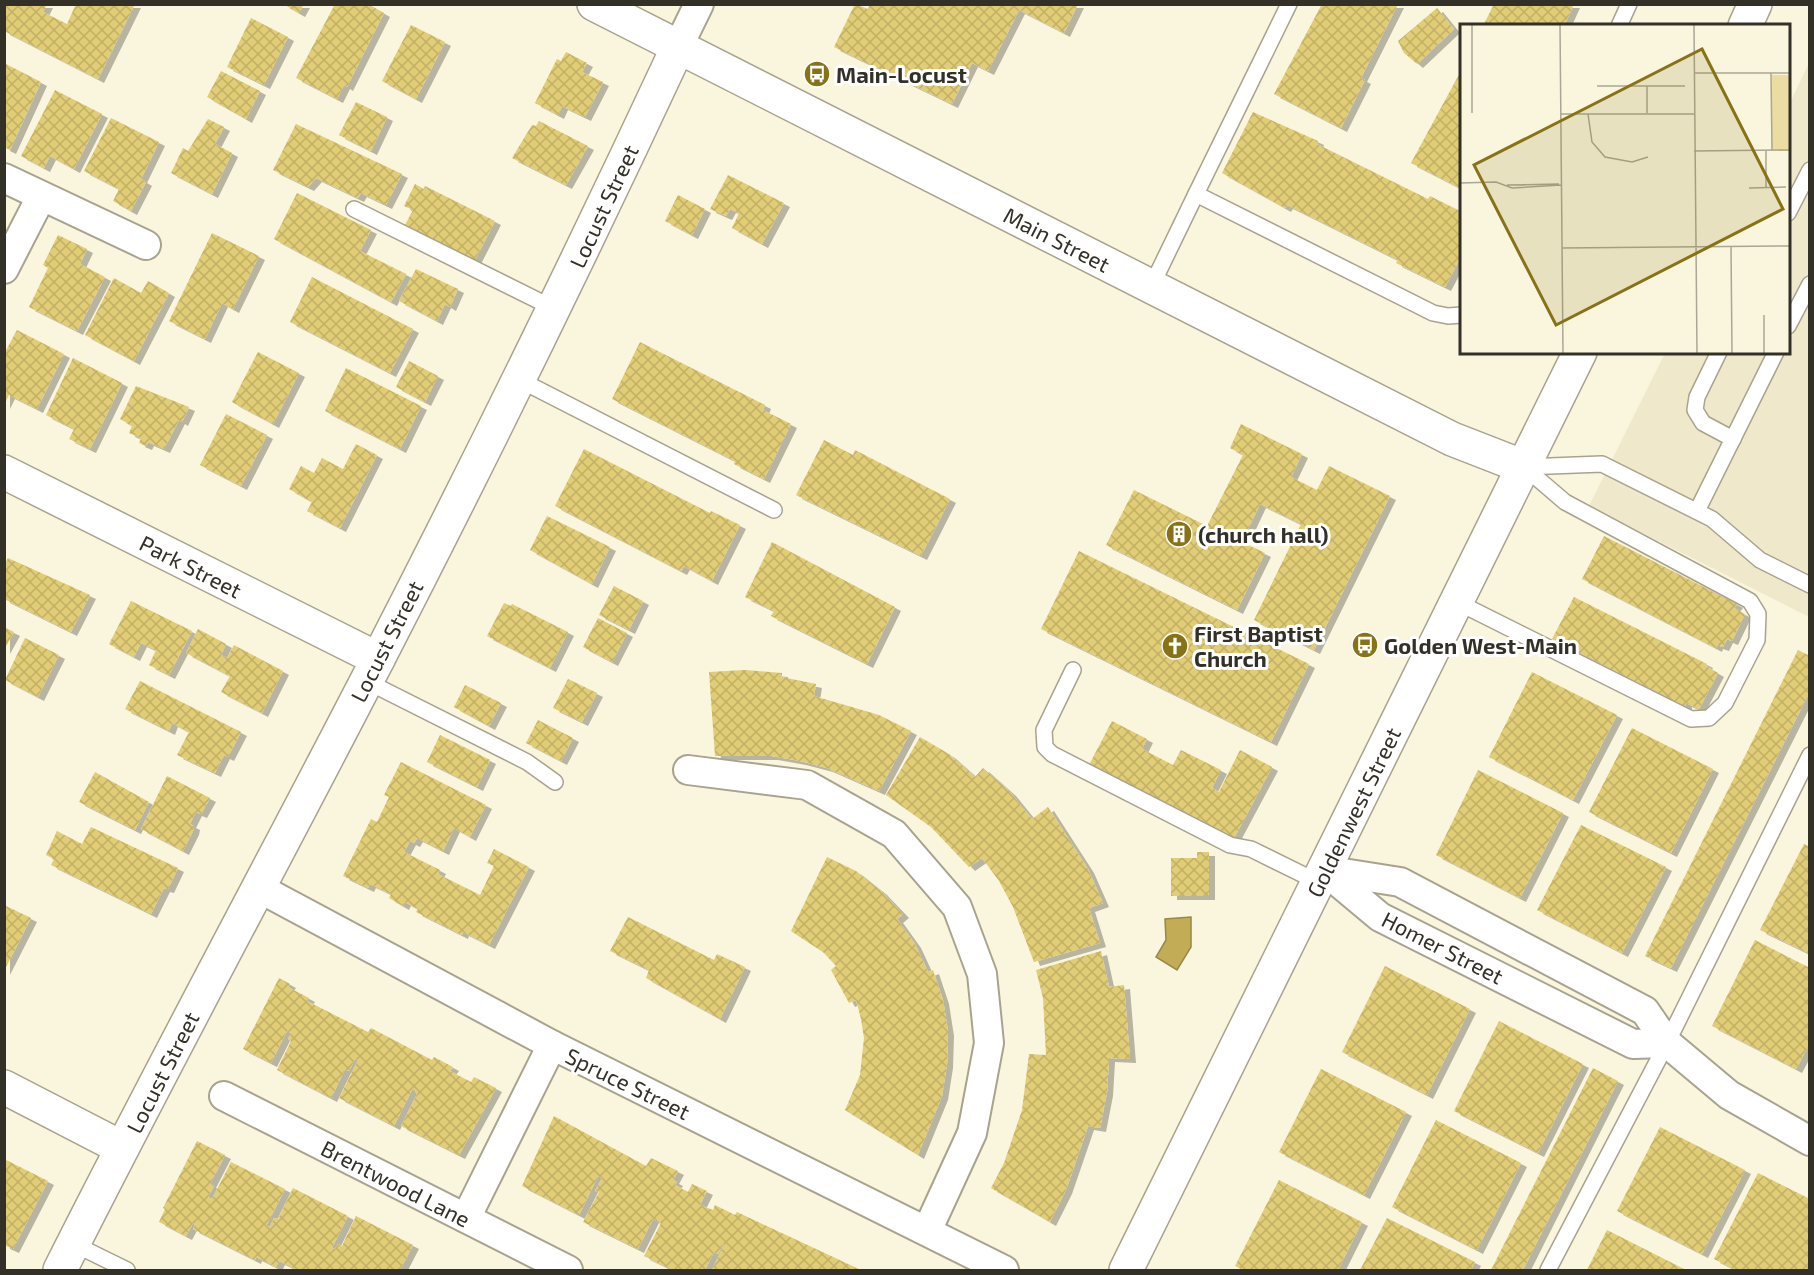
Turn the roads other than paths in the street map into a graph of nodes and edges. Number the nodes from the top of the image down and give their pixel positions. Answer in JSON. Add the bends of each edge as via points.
{"nodes":[{"id":1,"x":594,"y":4,"type":"edge"},
{"id":2,"x":699,"y":4,"type":"edge"},
{"id":3,"x":1289,"y":4,"type":"edge"},
{"id":4,"x":1629,"y":4,"type":"edge"},
{"id":5,"x":1755,"y":4,"type":"edge"},
{"id":6,"x":1620,"y":24,"type":"edge"},
{"id":7,"x":1746,"y":24,"type":"edge"},
{"id":8,"x":678,"y":47,"type":"junction"},
{"id":9,"x":1809,"y":170,"type":"edge"},
{"id":10,"x":4,"y":178,"type":"edge"},
{"id":11,"x":1196,"y":194,"type":"junction"},
{"id":12,"x":41,"y":196,"type":"junction"},
{"id":13,"x":354,"y":209,"type":"dead end"},
{"id":14,"x":1790,"y":209,"type":"edge"},
{"id":15,"x":146,"y":245,"type":"dead end"},
{"id":16,"x":4,"y":269,"type":"edge"},
{"id":17,"x":1809,"y":284,"type":"edge"},
{"id":18,"x":1151,"y":287,"type":"junction"},
{"id":19,"x":553,"y":308,"type":"junction"},
{"id":20,"x":1460,"y":315,"type":"edge"},
{"id":21,"x":1790,"y":322,"type":"edge"},
{"id":22,"x":1579,"y":354,"type":"edge"},
{"id":23,"x":1718,"y":354,"type":"edge"},
{"id":24,"x":1775,"y":354,"type":"edge"},
{"id":25,"x":518,"y":379,"type":"junction"},
{"id":26,"x":1733,"y":439,"type":"junction"},
{"id":27,"x":1524,"y":468,"type":"junction"},
{"id":28,"x":4,"y":472,"type":"edge"},
{"id":29,"x":774,"y":510,"type":"dead end"},
{"id":30,"x":1697,"y":512,"type":"junction"},
{"id":31,"x":1809,"y":585,"type":"edge"},
{"id":32,"x":1457,"y":602,"type":"junction"},
{"id":33,"x":372,"y":670,"type":"junction"},
{"id":34,"x":1073,"y":670,"type":"dead end"},
{"id":35,"x":1809,"y":755,"type":"edge"},
{"id":36,"x":688,"y":770,"type":"dead end"},
{"id":37,"x":555,"y":782,"type":"dead end"},
{"id":38,"x":1321,"y":876,"type":"junction"},
{"id":39,"x":257,"y":888,"type":"junction"},
{"id":40,"x":1666,"y":1043,"type":"junction"},
{"id":41,"x":552,"y":1045,"type":"junction"},
{"id":42,"x":4,"y":1087,"type":"edge"},
{"id":43,"x":224,"y":1096,"type":"dead end"},
{"id":44,"x":1809,"y":1141,"type":"edge"},
{"id":45,"x":122,"y":1148,"type":"junction"},
{"id":46,"x":466,"y":1218,"type":"junction"},
{"id":47,"x":927,"y":1231,"type":"junction"},
{"id":48,"x":67,"y":1257,"type":"edge"},
{"id":49,"x":127,"y":1270,"type":"edge"},
{"id":50,"x":568,"y":1270,"type":"edge"},
{"id":51,"x":1004,"y":1270,"type":"edge"},
{"id":52,"x":1126,"y":1270,"type":"edge"},
{"id":53,"x":1548,"y":1270,"type":"edge"}],
"edges":[{"from":1,"to":8,"type":"street","name":"Main Street"},
{"from":2,"to":8,"type":"street","name":"Locust Street"},
{"from":3,"to":11,"type":"lane"},
{"from":4,"to":6,"type":"lane"},
{"from":5,"to":7,"type":"street"},
{"from":8,"to":18,"type":"street","name":"Main Street"},
{"from":8,"to":19,"type":"street","name":"Locust Street"},
{"from":9,"to":14,"type":"lane"},
{"from":10,"to":12,"type":"street"},
{"from":11,"to":18,"type":"lane"},
{"from":11,"to":20,"type":"lane","via":[[1433,313]]},
{"from":12,"to":15,"type":"street"},
{"from":12,"to":16,"type":"street"},
{"from":13,"to":19,"type":"lane"},
{"from":17,"to":21,"type":"lane"},
{"from":18,"to":27,"type":"street","name":"Main Street","via":[[1452,439]]},
{"from":19,"to":25,"type":"street","name":"Locust Street"},
{"from":22,"to":27,"type":"street","name":"Goldenwest Street"},
{"from":23,"to":26,"type":"lane","via":[[1697,397],[1695,411],[1703,423]]},
{"from":24,"to":26,"type":"lane"},
{"from":25,"to":29,"type":"lane"},
{"from":25,"to":33,"type":"street","name":"Locust Street"},
{"from":26,"to":30,"type":"lane"},
{"from":27,"to":30,"type":"lane","via":[[1602,464]]},
{"from":27,"to":32,"type":"street","name":"Goldenwest Street"},
{"from":27,"to":32,"type":"lane","via":[[1565,502],[1750,602],[1758,614],[1757,640],[1725,703],[1709,718],[1691,719]]},
{"from":28,"to":33,"type":"street","name":"Park Street"},
{"from":30,"to":31,"type":"lane","via":[[1712,519],[1760,560]]},
{"from":32,"to":38,"type":"street","name":"Goldenwest Street"},
{"from":33,"to":37,"type":"lane"},
{"from":33,"to":39,"type":"street","name":"Locust Street"},
{"from":34,"to":38,"type":"lane","via":[[1044,730],[1045,747],[1052,754],[1230,845]]},
{"from":35,"to":40,"type":"lane"},
{"from":36,"to":47,"type":"street","via":[[807,785],[894,834],[957,907],[982,974],[989,1043],[972,1133]]},
{"from":38,"to":40,"type":"street","name":"Homer Street","via":[[1380,917],[1633,1044]]},
{"from":38,"to":40,"type":"street","name":"Homer Street","via":[[1400,882],[1645,1011]]},
{"from":38,"to":52,"type":"street","name":"Goldenwest Street"},
{"from":39,"to":41,"type":"street","name":"Spruce Street"},
{"from":39,"to":45,"type":"street","name":"Locust Street"},
{"from":40,"to":44,"type":"street","name":"Homer Street","via":[[1729,1095]]},
{"from":40,"to":53,"type":"lane"},
{"from":41,"to":46,"type":"street"},
{"from":41,"to":47,"type":"street","name":"Spruce Street"},
{"from":42,"to":45,"type":"street"},
{"from":43,"to":46,"type":"street","name":"Brentwood Lane"},
{"from":45,"to":48,"type":"street","name":"Locust Street"},
{"from":46,"to":50,"type":"street","name":"Brentwood Lane"},
{"from":47,"to":51,"type":"street","name":"Spruce Street"},
{"from":48,"to":49,"type":"lane"}]}
